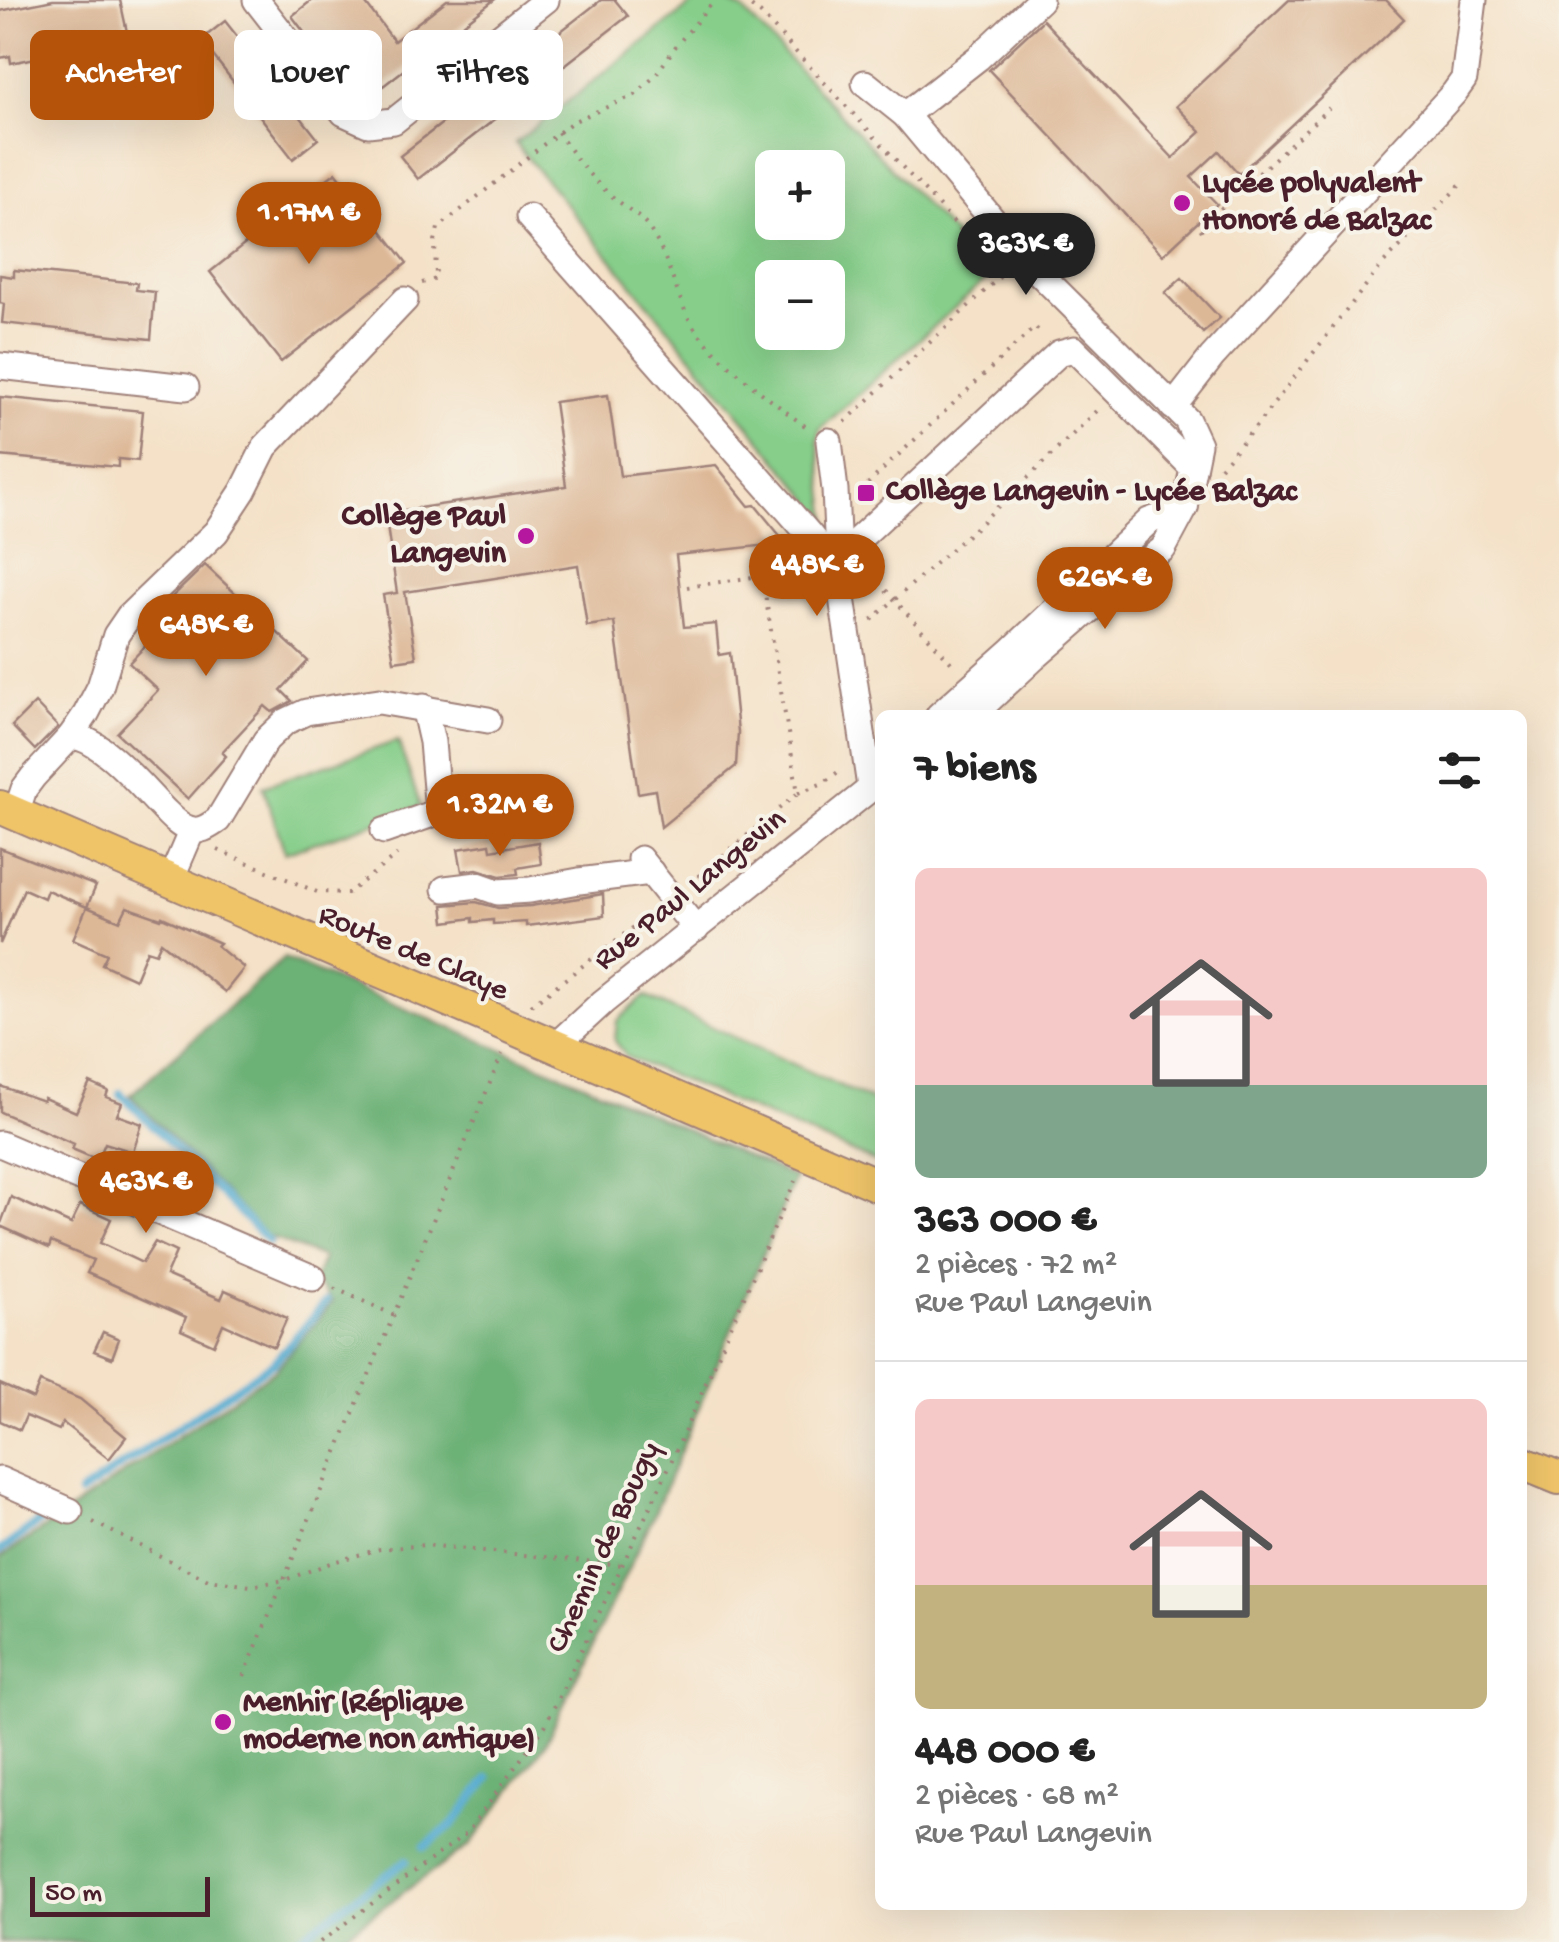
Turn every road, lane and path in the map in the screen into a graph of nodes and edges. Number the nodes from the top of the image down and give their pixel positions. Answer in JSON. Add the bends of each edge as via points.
{"nodes":[{"id":1,"x":256,"y":0,"type":"edge"},
{"id":2,"x":546,"y":0,"type":"edge"},
{"id":3,"x":715,"y":0,"type":"edge"},
{"id":4,"x":744,"y":0,"type":"edge"},
{"id":5,"x":1040,"y":0,"type":"edge"},
{"id":6,"x":1474,"y":0,"type":"edge"},
{"id":7,"x":865,"y":83,"type":"dead end"},
{"id":8,"x":1329,"y":108,"type":"dead end"},
{"id":9,"x":905,"y":115,"type":"junction"},
{"id":10,"x":558,"y":132,"type":"junction"},
{"id":11,"x":1463,"y":182,"type":"dead end"},
{"id":12,"x":530,"y":216,"type":"dead end"},
{"id":13,"x":1202,"y":231,"type":"dead end"},
{"id":14,"x":1017,"y":267,"type":"junction"},
{"id":15,"x":405,"y":300,"type":"joint"},
{"id":16,"x":1059,"y":352,"type":"junction"},
{"id":17,"x":0,"y":366,"type":"edge"},
{"id":18,"x":186,"y":387,"type":"dead end"},
{"id":19,"x":1108,"y":401,"type":"dead end"},
{"id":20,"x":1173,"y":407,"type":"junction"},
{"id":21,"x":829,"y":441,"type":"junction"},
{"id":22,"x":1221,"y":466,"type":"dead end"},
{"id":23,"x":1193,"y":468,"type":"junction"},
{"id":24,"x":835,"y":490,"type":"junction"},
{"id":25,"x":1185,"y":508,"type":"junction"},
{"id":26,"x":835,"y":552,"type":"junction"},
{"id":27,"x":762,"y":576,"type":"junction"},
{"id":28,"x":687,"y":587,"type":"dead end"},
{"id":29,"x":894,"y":600,"type":"junction"},
{"id":30,"x":864,"y":627,"type":"dead end"},
{"id":31,"x":970,"y":688,"type":"junction"},
{"id":32,"x":424,"y":707,"type":"junction"},
{"id":33,"x":945,"y":710,"type":"edge"},
{"id":34,"x":978,"y":710,"type":"edge"},
{"id":35,"x":488,"y":720,"type":"dead end"},
{"id":36,"x":71,"y":736,"type":"junction"},
{"id":37,"x":434,"y":765,"type":"junction"},
{"id":38,"x":875,"y":768,"type":"edge"},
{"id":39,"x":408,"y":772,"type":"dead end"},
{"id":40,"x":875,"y":781,"type":"edge"},
{"id":41,"x":8,"y":810,"type":"edge"},
{"id":42,"x":198,"y":829,"type":"junction"},
{"id":43,"x":384,"y":831,"type":"dead end"},
{"id":44,"x":403,"y":850,"type":"dead end"},
{"id":45,"x":171,"y":880,"type":"junction"},
{"id":46,"x":445,"y":890,"type":"dead end"},
{"id":47,"x":672,"y":898,"type":"junction"},
{"id":48,"x":696,"y":929,"type":"junction"},
{"id":49,"x":531,"y":1005,"type":"dead end"},
{"id":50,"x":554,"y":1047,"type":"junction"},
{"id":51,"x":504,"y":1050,"type":"dead end"},
{"id":52,"x":0,"y":1144,"type":"edge"},
{"id":53,"x":807,"y":1154,"type":"junction"},
{"id":54,"x":875,"y":1184,"type":"edge"},
{"id":55,"x":313,"y":1278,"type":"joint"},
{"id":56,"x":394,"y":1316,"type":"junction"},
{"id":57,"x":1527,"y":1465,"type":"edge"},
{"id":58,"x":1559,"y":1478,"type":"edge"},
{"id":59,"x":0,"y":1480,"type":"edge"},
{"id":60,"x":70,"y":1510,"type":"joint"},
{"id":61,"x":623,"y":1565,"type":"junction"},
{"id":62,"x":285,"y":1580,"type":"junction"},
{"id":63,"x":244,"y":1676,"type":"dead end"},
{"id":64,"x":320,"y":1942,"type":"edge"}],
"edges":[{"from":1,"to":2,"type":"street","via":[[344,113],[368,124],[394,121]]},
{"from":3,"to":10,"type":"path","via":[[636,95]]},
{"from":4,"to":14,"type":"path","via":[[995,267]]},
{"from":5,"to":9,"type":"street"},
{"from":6,"to":20,"type":"street","via":[[1464,79],[1454,93]]},
{"from":7,"to":9,"type":"street"},
{"from":8,"to":13,"type":"path"},
{"from":9,"to":14,"type":"street"},
{"from":10,"to":15,"type":"path","via":[[438,228],[436,279],[406,282]]},
{"from":10,"to":21,"type":"path","via":[[588,173],[647,226],[704,339]]},
{"from":11,"to":22,"type":"path","via":[[1381,266]]},
{"from":12,"to":26,"type":"street"},
{"from":14,"to":20,"type":"street"},
{"from":14,"to":21,"type":"path"},
{"from":15,"to":36,"type":"street","via":[[264,447],[216,532],[129,616]]},
{"from":16,"to":23,"type":"street","via":[[1074,348]]},
{"from":16,"to":24,"type":"path","via":[[1034,327],[855,496]]},
{"from":16,"to":26,"type":"street"},
{"from":17,"to":18,"type":"street"},
{"from":19,"to":29,"type":"path"},
{"from":20,"to":23,"type":"street","via":[[1198,444]]},
{"from":21,"to":24,"type":"street"},
{"from":23,"to":25,"type":"street"},
{"from":24,"to":26,"type":"street"},
{"from":25,"to":31,"type":"street","via":[[1149,521]]},
{"from":25,"to":34,"type":"street","via":[[1163,549]]},
{"from":26,"to":27,"type":"path"},
{"from":26,"to":29,"type":"path"},
{"from":26,"to":38,"type":"street"},
{"from":27,"to":28,"type":"path"},
{"from":27,"to":47,"type":"path","name":"Route de Claye","via":[[798,793]]},
{"from":29,"to":30,"type":"path"},
{"from":29,"to":31,"type":"path"},
{"from":31,"to":33,"type":"street"},
{"from":32,"to":35,"type":"street"},
{"from":32,"to":37,"type":"street"},
{"from":32,"to":42,"type":"street","via":[[379,701],[318,709],[286,722],[266,740],[218,820]]},
{"from":36,"to":41,"type":"street"},
{"from":36,"to":42,"type":"street","via":[[99,746],[175,821]]},
{"from":37,"to":39,"type":"street"},
{"from":37,"to":43,"type":"street","via":[[438,812]]},
{"from":40,"to":48,"type":"street","name":"Rue Paul Langevin"},
{"from":41,"to":45,"type":"main road","name":"Route de Claye"},
{"from":42,"to":44,"type":"path","via":[[218,850],[317,892],[348,893]]},
{"from":42,"to":45,"type":"street"},
{"from":45,"to":50,"type":"main road","name":"Route de Claye"},
{"from":46,"to":47,"type":"street","via":[[478,884],[498,892],[530,890],[646,865]]},
{"from":47,"to":48,"type":"street"},
{"from":47,"to":49,"type":"path","name":"Route de Claye"},
{"from":48,"to":50,"type":"street","name":"Rue Paul Langevin"},
{"from":50,"to":53,"type":"main road","name":"Route de Claye"},
{"from":51,"to":56,"type":"path"},
{"from":52,"to":55,"type":"street"},
{"from":53,"to":54,"type":"main road","name":"Route de Claye"},
{"from":53,"to":61,"type":"path","name":"Chemin de Bougy"},
{"from":55,"to":56,"type":"path"},
{"from":56,"to":62,"type":"path"},
{"from":57,"to":58,"type":"main road"},
{"from":59,"to":60,"type":"street"},
{"from":60,"to":62,"type":"path","via":[[208,1580],[250,1586]]},
{"from":61,"to":62,"type":"path","via":[[426,1545],[380,1550]]},
{"from":61,"to":64,"type":"path","name":"Chemin de Bougy","via":[[545,1726],[467,1833]]},
{"from":62,"to":63,"type":"path"}]}
